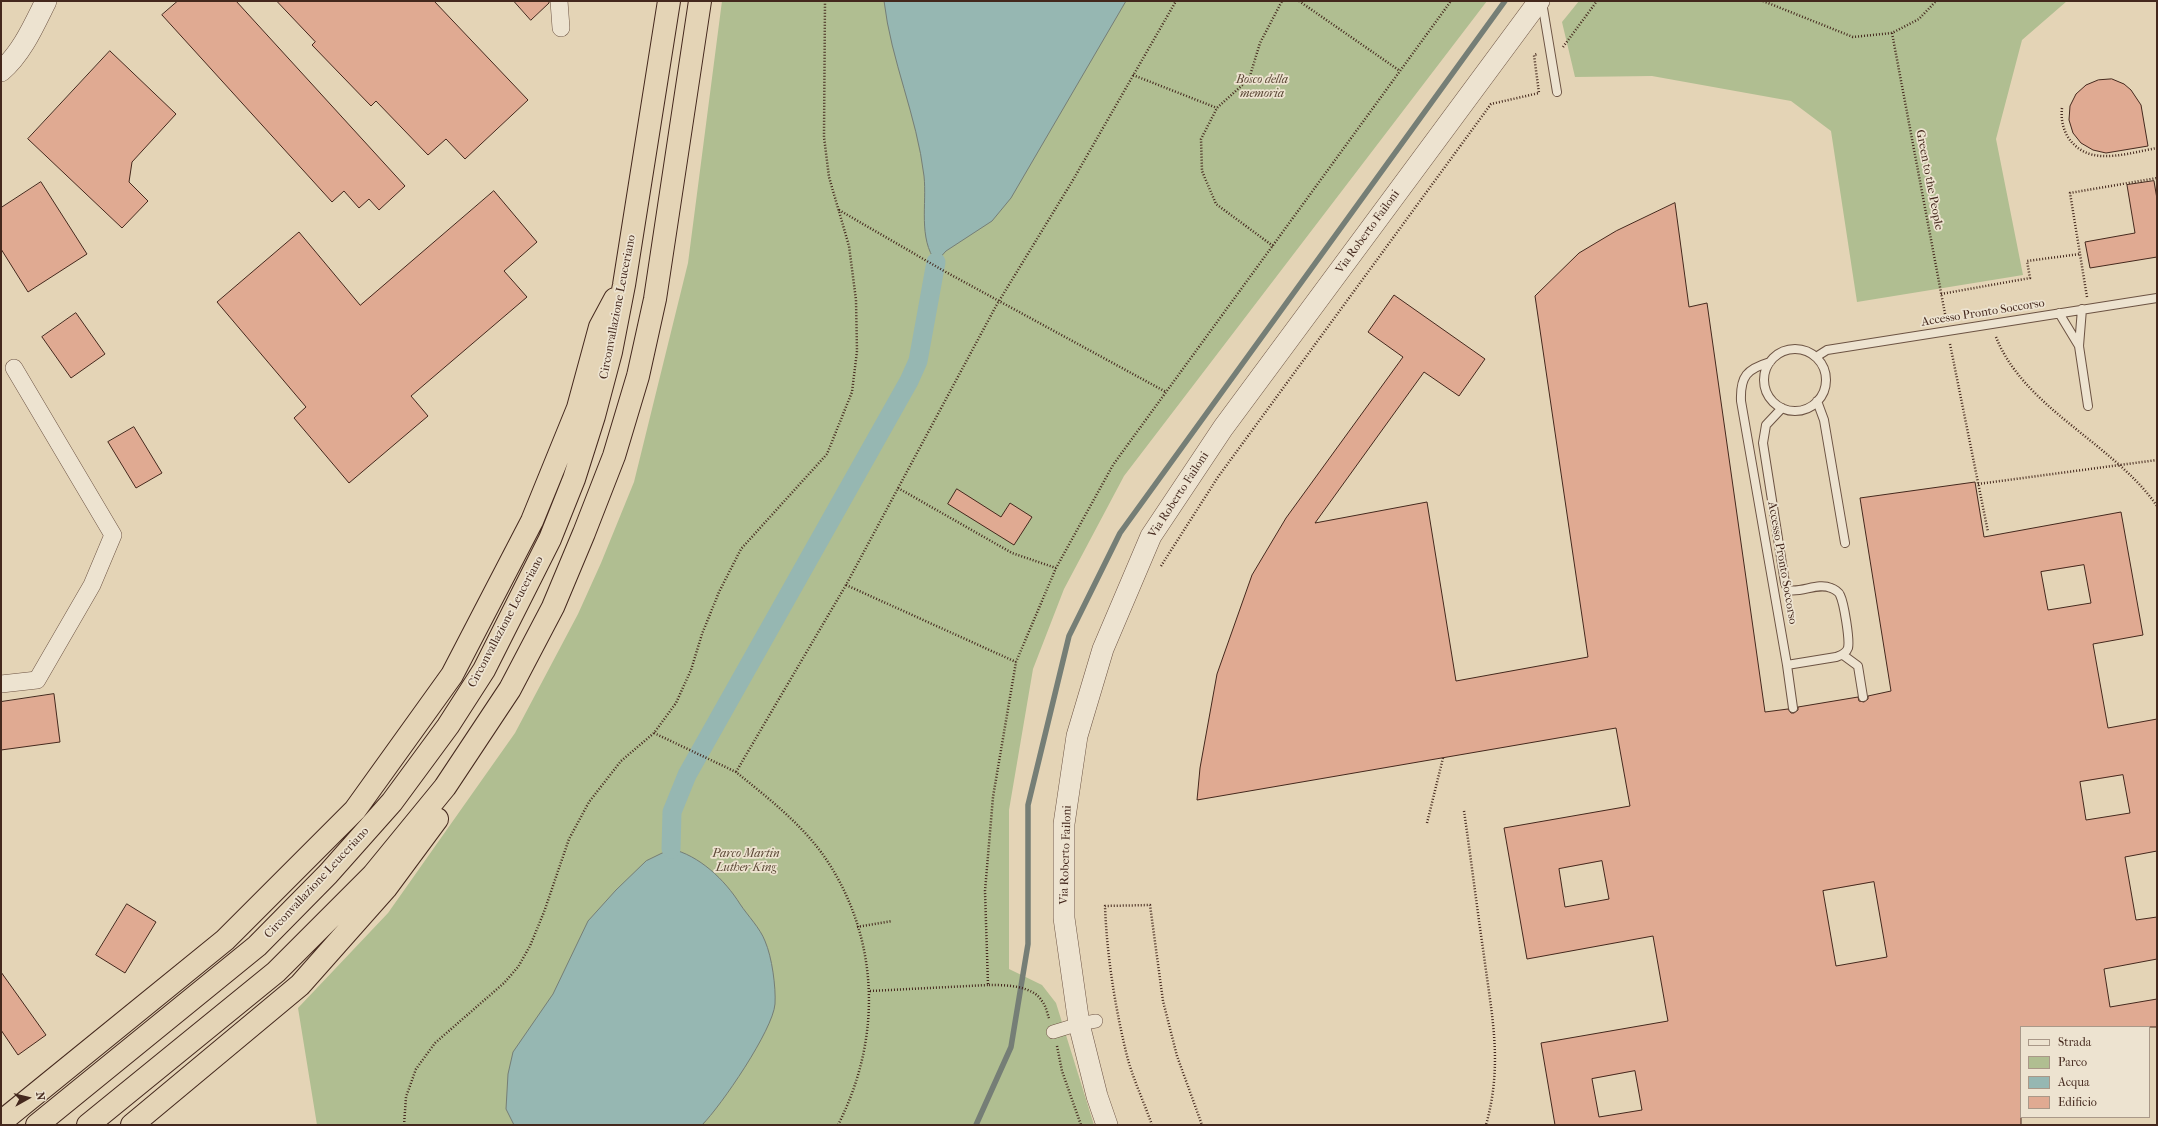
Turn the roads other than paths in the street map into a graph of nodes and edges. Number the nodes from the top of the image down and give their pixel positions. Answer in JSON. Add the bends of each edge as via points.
{"nodes":[{"id":1,"x":46,"y":1,"type":"edge"},
{"id":2,"x":560,"y":1,"type":"edge"},
{"id":3,"x":669,"y":1,"type":"edge"},
{"id":4,"x":700,"y":1,"type":"edge"},
{"id":5,"x":1540,"y":1,"type":"edge"},
{"id":6,"x":562,"y":28,"type":"dead end"},
{"id":7,"x":1,"y":71,"type":"edge"},
{"id":8,"x":1557,"y":92,"type":"dead end"},
{"id":9,"x":624,"y":284,"type":"junction"},
{"id":10,"x":2157,"y":298,"type":"edge"},
{"id":11,"x":2086,"y":309,"type":"junction"},
{"id":12,"x":2058,"y":313,"type":"junction"},
{"id":13,"x":2079,"y":346,"type":"junction"},
{"id":14,"x":1816,"y":358,"type":"junction"},
{"id":15,"x":1770,"y":362,"type":"junction"},
{"id":16,"x":14,"y":368,"type":"dead end"},
{"id":17,"x":1817,"y":401,"type":"junction"},
{"id":18,"x":2088,"y":406,"type":"dead end"},
{"id":19,"x":1782,"y":408,"type":"junction"},
{"id":20,"x":1845,"y":543,"type":"dead end"},
{"id":21,"x":1843,"y":655,"type":"junction"},
{"id":22,"x":1787,"y":665,"type":"junction"},
{"id":23,"x":1,"y":684,"type":"edge"},
{"id":24,"x":510,"y":689,"type":"junction"},
{"id":25,"x":1863,"y":697,"type":"dead end"},
{"id":26,"x":1793,"y":708,"type":"dead end"},
{"id":27,"x":1087,"y":1023,"type":"junction"},
{"id":28,"x":1053,"y":1032,"type":"road end"},
{"id":29,"x":1,"y":1122,"type":"edge"},
{"id":30,"x":37,"y":1125,"type":"edge"},
{"id":31,"x":88,"y":1125,"type":"edge"},
{"id":32,"x":132,"y":1125,"type":"edge"},
{"id":33,"x":1107,"y":1125,"type":"edge"}],
"edges":[{"from":1,"to":7,"type":"street","via":[[30,33],[9,64]]},
{"from":2,"to":6,"type":"street"},
{"from":3,"to":9,"type":"highway","name":"Circonvallazione Leuceriano"},
{"from":4,"to":24,"type":"highway","via":[[655,299],[638,376],[614,456],[584,533],[553,607]]},
{"from":5,"to":8,"type":"lane"},
{"from":5,"to":27,"type":"street","name":"Via Roberto Failoni","via":[[1223,428],[1151,536],[1103,649],[1076,743],[1064,824],[1064,918]]},
{"from":9,"to":29,"type":"highway","via":[[600,326],[578,408],[528,528],[452,675],[355,810],[225,940]]},
{"from":9,"to":30,"type":"highway","name":"Circonvallazione Leuceriano","via":[[611,352],[574,479],[550,539],[484,670],[448,726],[392,802],[328,874],[257,946]]},
{"from":10,"to":11,"type":"lane","name":"Accesso Pronto Soccorso"},
{"from":11,"to":12,"type":"lane","name":"Accesso Pronto Soccorso"},
{"from":11,"to":13,"type":"lane"},
{"from":12,"to":13,"type":"lane"},
{"from":12,"to":14,"type":"lane","name":"Accesso Pronto Soccorso","via":[[1827,350]]},
{"from":13,"to":18,"type":"lane"},
{"from":14,"to":15,"type":"lane","name":"Accesso Pronto Soccorso","via":[[1798,349],[1778,354]]},
{"from":14,"to":17,"type":"lane","via":[[1825,374],[1823,393]]},
{"from":15,"to":19,"type":"lane","via":[[1764,379],[1765,388],[1774,403]]},
{"from":15,"to":22,"type":"lane","name":"Accesso Pronto Soccorso","via":[[1756,366],[1746,374],[1742,382],[1741,401]]},
{"from":16,"to":23,"type":"street","via":[[113,535],[92,585],[37,680]]},
{"from":17,"to":19,"type":"lane","via":[[1801,410],[1791,411]]},
{"from":17,"to":20,"type":"lane","via":[[1824,420]]},
{"from":19,"to":21,"type":"lane","name":"Accesso Pronto Soccorso","via":[[1766,425],[1763,443],[1785,583],[1788,590],[1825,586],[1840,594],[1849,641]]},
{"from":21,"to":22,"type":"lane"},
{"from":21,"to":25,"type":"lane","via":[[1858,666]]},
{"from":22,"to":26,"type":"lane","name":"Accesso Pronto Soccorso"},
{"from":24,"to":31,"type":"highway","via":[[445,787],[373,876],[276,972]]},
{"from":24,"to":32,"type":"highway","via":[[494,742],[386,888],[300,985]]},
{"from":27,"to":28,"type":"street"},
{"from":27,"to":33,"type":"street","name":"Via Roberto Failoni","via":[[1097,1096]]}]}
